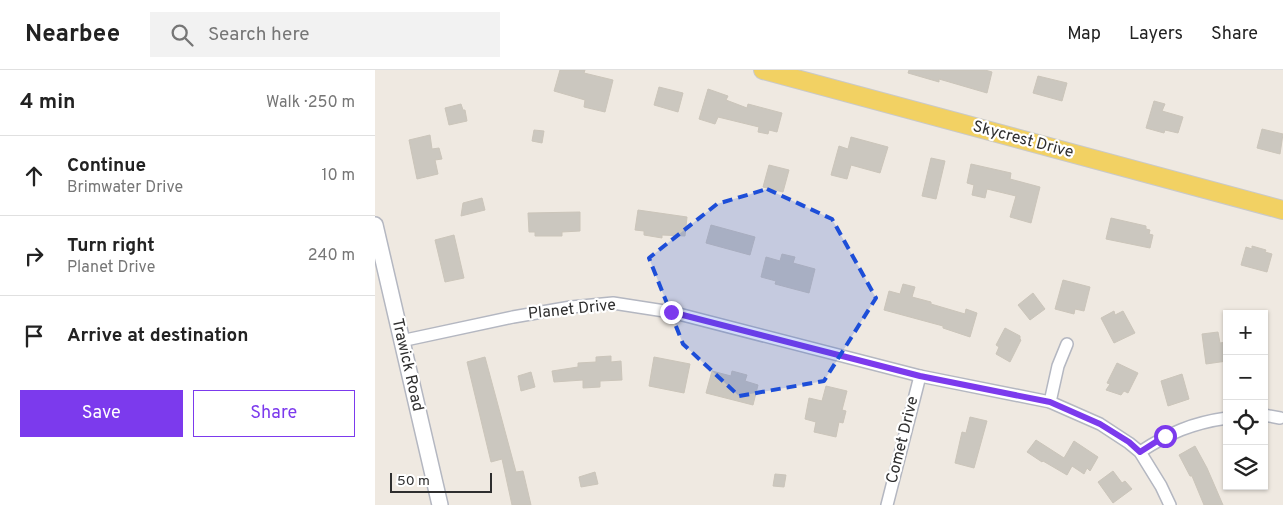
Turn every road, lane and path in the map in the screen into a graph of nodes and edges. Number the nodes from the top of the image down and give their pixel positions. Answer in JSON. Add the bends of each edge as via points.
{"nodes":[{"id":1,"x":763,"y":70,"type":"edge"},
{"id":2,"x":1283,"y":210,"type":"edge"},
{"id":3,"x":375,"y":226,"type":"edge"},
{"id":4,"x":401,"y":342,"type":"junction"},
{"id":5,"x":1067,"y":344,"type":"dead end"},
{"id":6,"x":920,"y":376,"type":"junction"},
{"id":7,"x":1050,"y":402,"type":"junction"},
{"id":8,"x":1268,"y":416,"type":"edge"},
{"id":9,"x":1280,"y":418,"type":"dead end"},
{"id":10,"x":1223,"y":419,"type":"edge"},
{"id":11,"x":1140,"y":452,"type":"junction"},
{"id":12,"x":440,"y":505,"type":"edge"},
{"id":13,"x":887,"y":505,"type":"edge"},
{"id":14,"x":1170,"y":505,"type":"edge"}],
"edges":[{"from":1,"to":2,"type":"main road","name":"Skycrest Drive"},
{"from":3,"to":4,"type":"street","name":"Trawick Road"},
{"from":4,"to":6,"type":"street","name":"Planet Drive","via":[[513,316],[613,303],[671,312]]},
{"from":4,"to":12,"type":"street","name":"Trawick Road"},
{"from":5,"to":7,"type":"street"},
{"from":6,"to":7,"type":"street","name":"Planet Drive"},
{"from":6,"to":13,"type":"street","name":"Comet Drive"},
{"from":7,"to":11,"type":"street","name":"Planet Drive","via":[[1100,424]]},
{"from":8,"to":9,"type":"street"},
{"from":10,"to":11,"type":"street","via":[[1185,427]]},
{"from":11,"to":14,"type":"street","name":"Planet Drive"}]}
